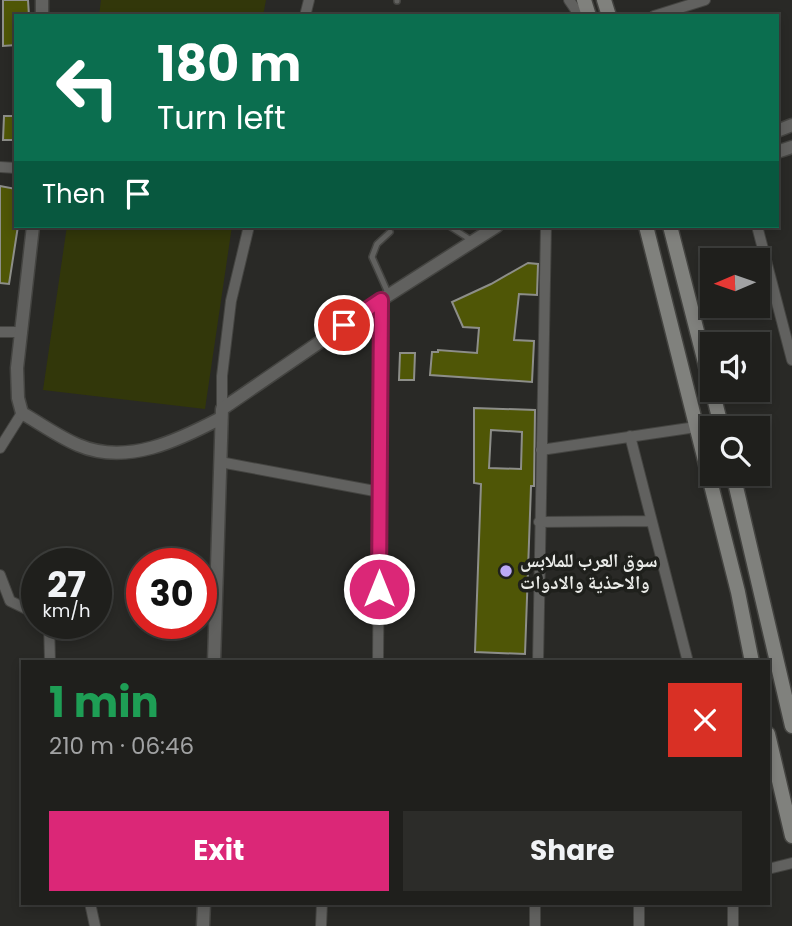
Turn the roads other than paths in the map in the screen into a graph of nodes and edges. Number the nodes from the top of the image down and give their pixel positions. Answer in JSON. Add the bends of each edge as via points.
{"nodes":[{"id":1,"x":705,"y":0,"type":"edge"},
{"id":2,"x":660,"y":14,"type":"edge"},
{"id":3,"x":33,"y":228,"type":"edge"},
{"id":4,"x":248,"y":228,"type":"edge"},
{"id":5,"x":452,"y":228,"type":"edge"},
{"id":6,"x":494,"y":228,"type":"edge"},
{"id":7,"x":546,"y":228,"type":"edge"},
{"id":8,"x":639,"y":228,"type":"edge"},
{"id":9,"x":647,"y":228,"type":"edge"},
{"id":10,"x":671,"y":228,"type":"edge"},
{"id":11,"x":758,"y":228,"type":"edge"},
{"id":12,"x":390,"y":232,"type":"dead end"},
{"id":13,"x":474,"y":241,"type":"junction"},
{"id":14,"x":653,"y":247,"type":"junction"},
{"id":15,"x":385,"y":297,"type":"junction"},
{"id":16,"x":0,"y":332,"type":"edge"},
{"id":17,"x":22,"y":332,"type":"junction"},
{"id":18,"x":792,"y":360,"type":"edge"},
{"id":19,"x":222,"y":413,"type":"junction"},
{"id":20,"x":22,"y":414,"type":"junction"},
{"id":21,"x":719,"y":416,"type":"edge"},
{"id":22,"x":696,"y":427,"type":"junction"},
{"id":23,"x":630,"y":436,"type":"junction"},
{"id":24,"x":0,"y":448,"type":"edge"},
{"id":25,"x":541,"y":450,"type":"junction"},
{"id":26,"x":220,"y":462,"type":"junction"},
{"id":27,"x":736,"y":486,"type":"edge"},
{"id":28,"x":380,"y":492,"type":"junction"},
{"id":29,"x":650,"y":521,"type":"junction"},
{"id":30,"x":539,"y":522,"type":"junction"},
{"id":31,"x":0,"y":575,"type":"edge"},
{"id":32,"x":21,"y":606,"type":"edge"},
{"id":33,"x":49,"y":639,"type":"edge"},
{"id":34,"x":50,"y":660,"type":"edge"},
{"id":35,"x":214,"y":660,"type":"edge"},
{"id":36,"x":378,"y":660,"type":"edge"},
{"id":37,"x":538,"y":660,"type":"edge"},
{"id":38,"x":687,"y":660,"type":"edge"},
{"id":39,"x":752,"y":660,"type":"edge"},
{"id":40,"x":792,"y":726,"type":"edge"},
{"id":41,"x":770,"y":742,"type":"edge"},
{"id":42,"x":792,"y":836,"type":"edge"},
{"id":43,"x":792,"y":863,"type":"edge"},
{"id":44,"x":770,"y":868,"type":"edge"},
{"id":45,"x":90,"y":905,"type":"edge"},
{"id":46,"x":204,"y":905,"type":"edge"},
{"id":47,"x":322,"y":905,"type":"edge"},
{"id":48,"x":535,"y":905,"type":"edge"},
{"id":49,"x":639,"y":905,"type":"edge"},
{"id":50,"x":733,"y":905,"type":"edge"},
{"id":51,"x":95,"y":926,"type":"edge"},
{"id":52,"x":203,"y":926,"type":"edge"},
{"id":53,"x":321,"y":926,"type":"edge"},
{"id":54,"x":535,"y":926,"type":"edge"},
{"id":55,"x":639,"y":926,"type":"edge"},
{"id":56,"x":733,"y":926,"type":"edge"}],
"edges":[{"from":1,"to":2,"type":"street"},
{"from":3,"to":17,"type":"street"},
{"from":4,"to":19,"type":"street","via":[[230,301]]},
{"from":5,"to":13,"type":"lane"},
{"from":6,"to":13,"type":"street"},
{"from":7,"to":25,"type":"street"},
{"from":8,"to":14,"type":"main road"},
{"from":9,"to":14,"type":"main road"},
{"from":10,"to":21,"type":"main road"},
{"from":11,"to":18,"type":"street"},
{"from":12,"to":15,"type":"lane","via":[[377,244],[372,257]]},
{"from":13,"to":15,"type":"street"},
{"from":14,"to":22,"type":"main road"},
{"from":15,"to":19,"type":"street"},
{"from":15,"to":28,"type":"street"},
{"from":16,"to":17,"type":"street"},
{"from":17,"to":20,"type":"street","via":[[17,368]]},
{"from":19,"to":20,"type":"street","via":[[196,431],[146,450],[112,453],[80,446]]},
{"from":19,"to":26,"type":"street"},
{"from":20,"to":24,"type":"street"},
{"from":22,"to":23,"type":"street"},
{"from":22,"to":39,"type":"main road"},
{"from":23,"to":25,"type":"street"},
{"from":23,"to":29,"type":"street"},
{"from":25,"to":30,"type":"street"},
{"from":26,"to":28,"type":"street"},
{"from":26,"to":35,"type":"street"},
{"from":27,"to":40,"type":"main road"},
{"from":28,"to":36,"type":"street"},
{"from":29,"to":30,"type":"street"},
{"from":29,"to":38,"type":"street"},
{"from":30,"to":37,"type":"street"},
{"from":31,"to":32,"type":"street","via":[[10,601]]},
{"from":33,"to":34,"type":"street"},
{"from":41,"to":42,"type":"main road"},
{"from":43,"to":44,"type":"street"},
{"from":45,"to":51,"type":"street"},
{"from":46,"to":52,"type":"street"},
{"from":47,"to":53,"type":"street"},
{"from":48,"to":54,"type":"street"},
{"from":49,"to":55,"type":"street"},
{"from":50,"to":56,"type":"street"}]}
